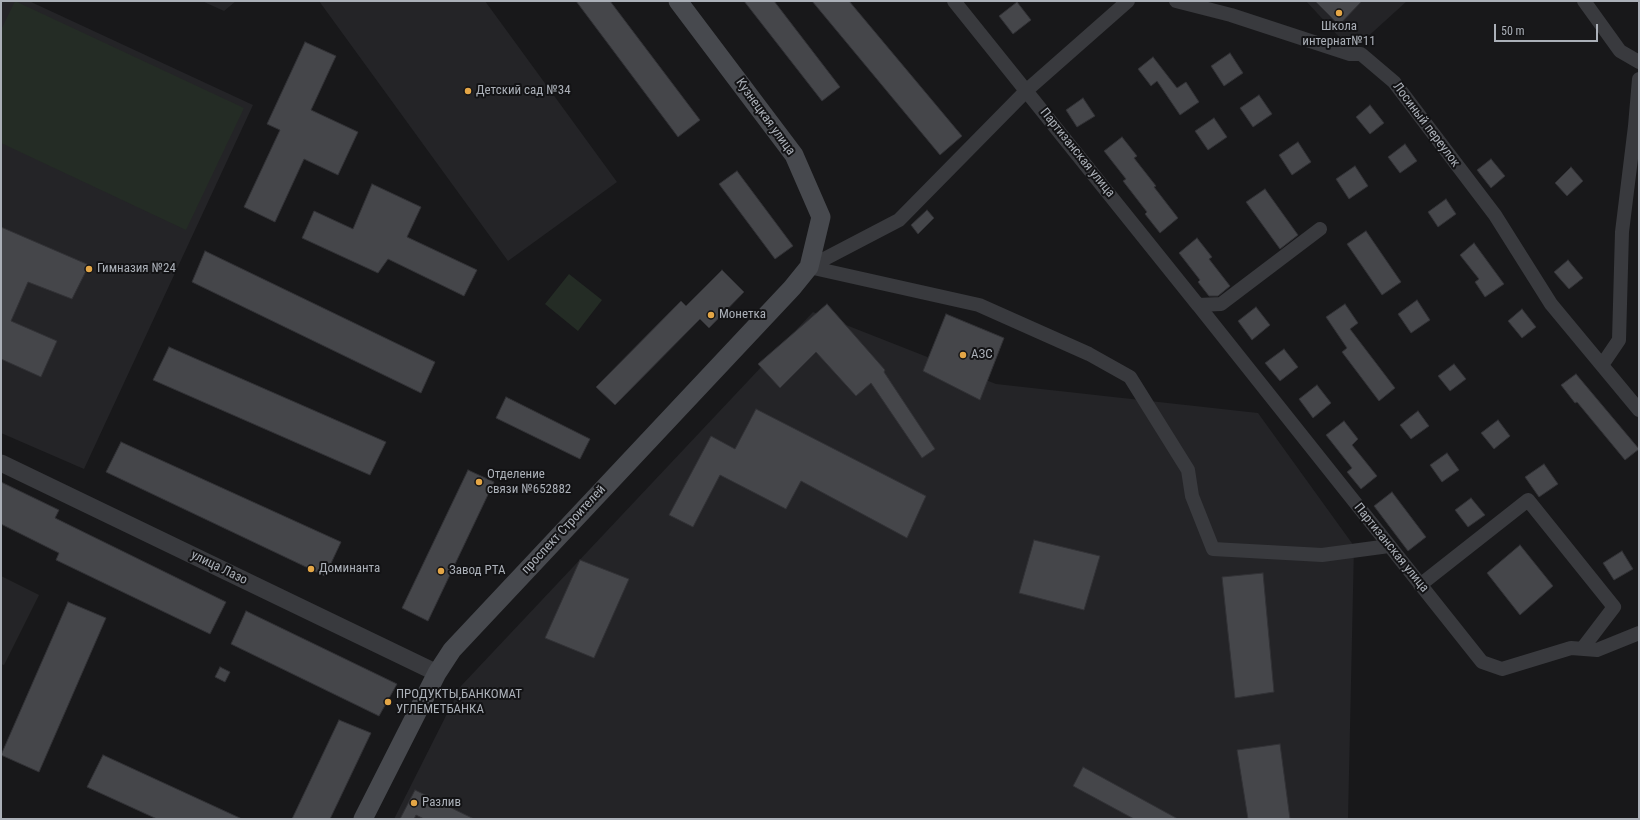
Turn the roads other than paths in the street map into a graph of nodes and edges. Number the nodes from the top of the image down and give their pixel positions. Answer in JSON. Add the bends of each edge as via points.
{"nodes":[{"id":1,"x":678,"y":1,"type":"edge"},
{"id":2,"x":954,"y":1,"type":"edge"},
{"id":3,"x":1128,"y":1,"type":"edge"},
{"id":4,"x":1176,"y":1,"type":"edge"},
{"id":5,"x":1584,"y":1,"type":"edge"},
{"id":6,"x":1639,"y":62,"type":"edge"},
{"id":7,"x":1639,"y":79,"type":"edge"},
{"id":8,"x":1027,"y":90,"type":"junction"},
{"id":9,"x":1320,"y":229,"type":"dead end"},
{"id":10,"x":809,"y":267,"type":"junction"},
{"id":11,"x":792,"y":288,"type":"joint"},
{"id":12,"x":1198,"y":305,"type":"junction"},
{"id":13,"x":1602,"y":365,"type":"junction"},
{"id":14,"x":1639,"y":410,"type":"edge"},
{"id":15,"x":1,"y":463,"type":"edge"},
{"id":16,"x":1389,"y":546,"type":"junction"},
{"id":17,"x":1420,"y":585,"type":"junction"},
{"id":18,"x":1639,"y":633,"type":"edge"},
{"id":19,"x":1582,"y":649,"type":"junction"},
{"id":20,"x":437,"y":673,"type":"junction"},
{"id":21,"x":363,"y":819,"type":"edge"}],
"edges":[{"from":1,"to":10,"type":"main road","name":"Кузнецкая улица","via":[[794,155],[821,217]]},
{"from":2,"to":8,"type":"street","name":"Партизанская улица"},
{"from":3,"to":8,"type":"street"},
{"from":4,"to":13,"type":"street","name":"Лосиный переулок","via":[[1231,15],[1350,54],[1361,54],[1394,82],[1495,216],[1551,304]]},
{"from":5,"to":6,"type":"street","via":[[1620,51]]},
{"from":7,"to":13,"type":"street","via":[[1622,232],[1619,340]]},
{"from":8,"to":10,"type":"street","via":[[899,220]]},
{"from":8,"to":12,"type":"street","name":"Партизанская улица"},
{"from":9,"to":12,"type":"street","via":[[1221,304]]},
{"from":10,"to":11,"type":"main road","name":"Кузнецкая улица"},
{"from":10,"to":16,"type":"street","via":[[979,305],[1089,354],[1130,377],[1188,470],[1192,496],[1213,549],[1322,555]]},
{"from":11,"to":20,"type":"main road","name":"проспект Строителей","via":[[452,650]]},
{"from":12,"to":16,"type":"street","name":"Партизанская улица"},
{"from":13,"to":14,"type":"street","name":"Лосиный переулок"},
{"from":15,"to":20,"type":"street","name":"улица Лазо"},
{"from":16,"to":17,"type":"street","name":"Партизанская улица"},
{"from":17,"to":19,"type":"street","name":"Партизанская улица","via":[[1482,662],[1502,669],[1571,648]]},
{"from":17,"to":19,"type":"street","via":[[1528,500],[1614,607]]},
{"from":18,"to":19,"type":"street","name":"Партизанская улица","via":[[1597,650]]},
{"from":20,"to":21,"type":"main road","name":"проспект Строителей"}]}
